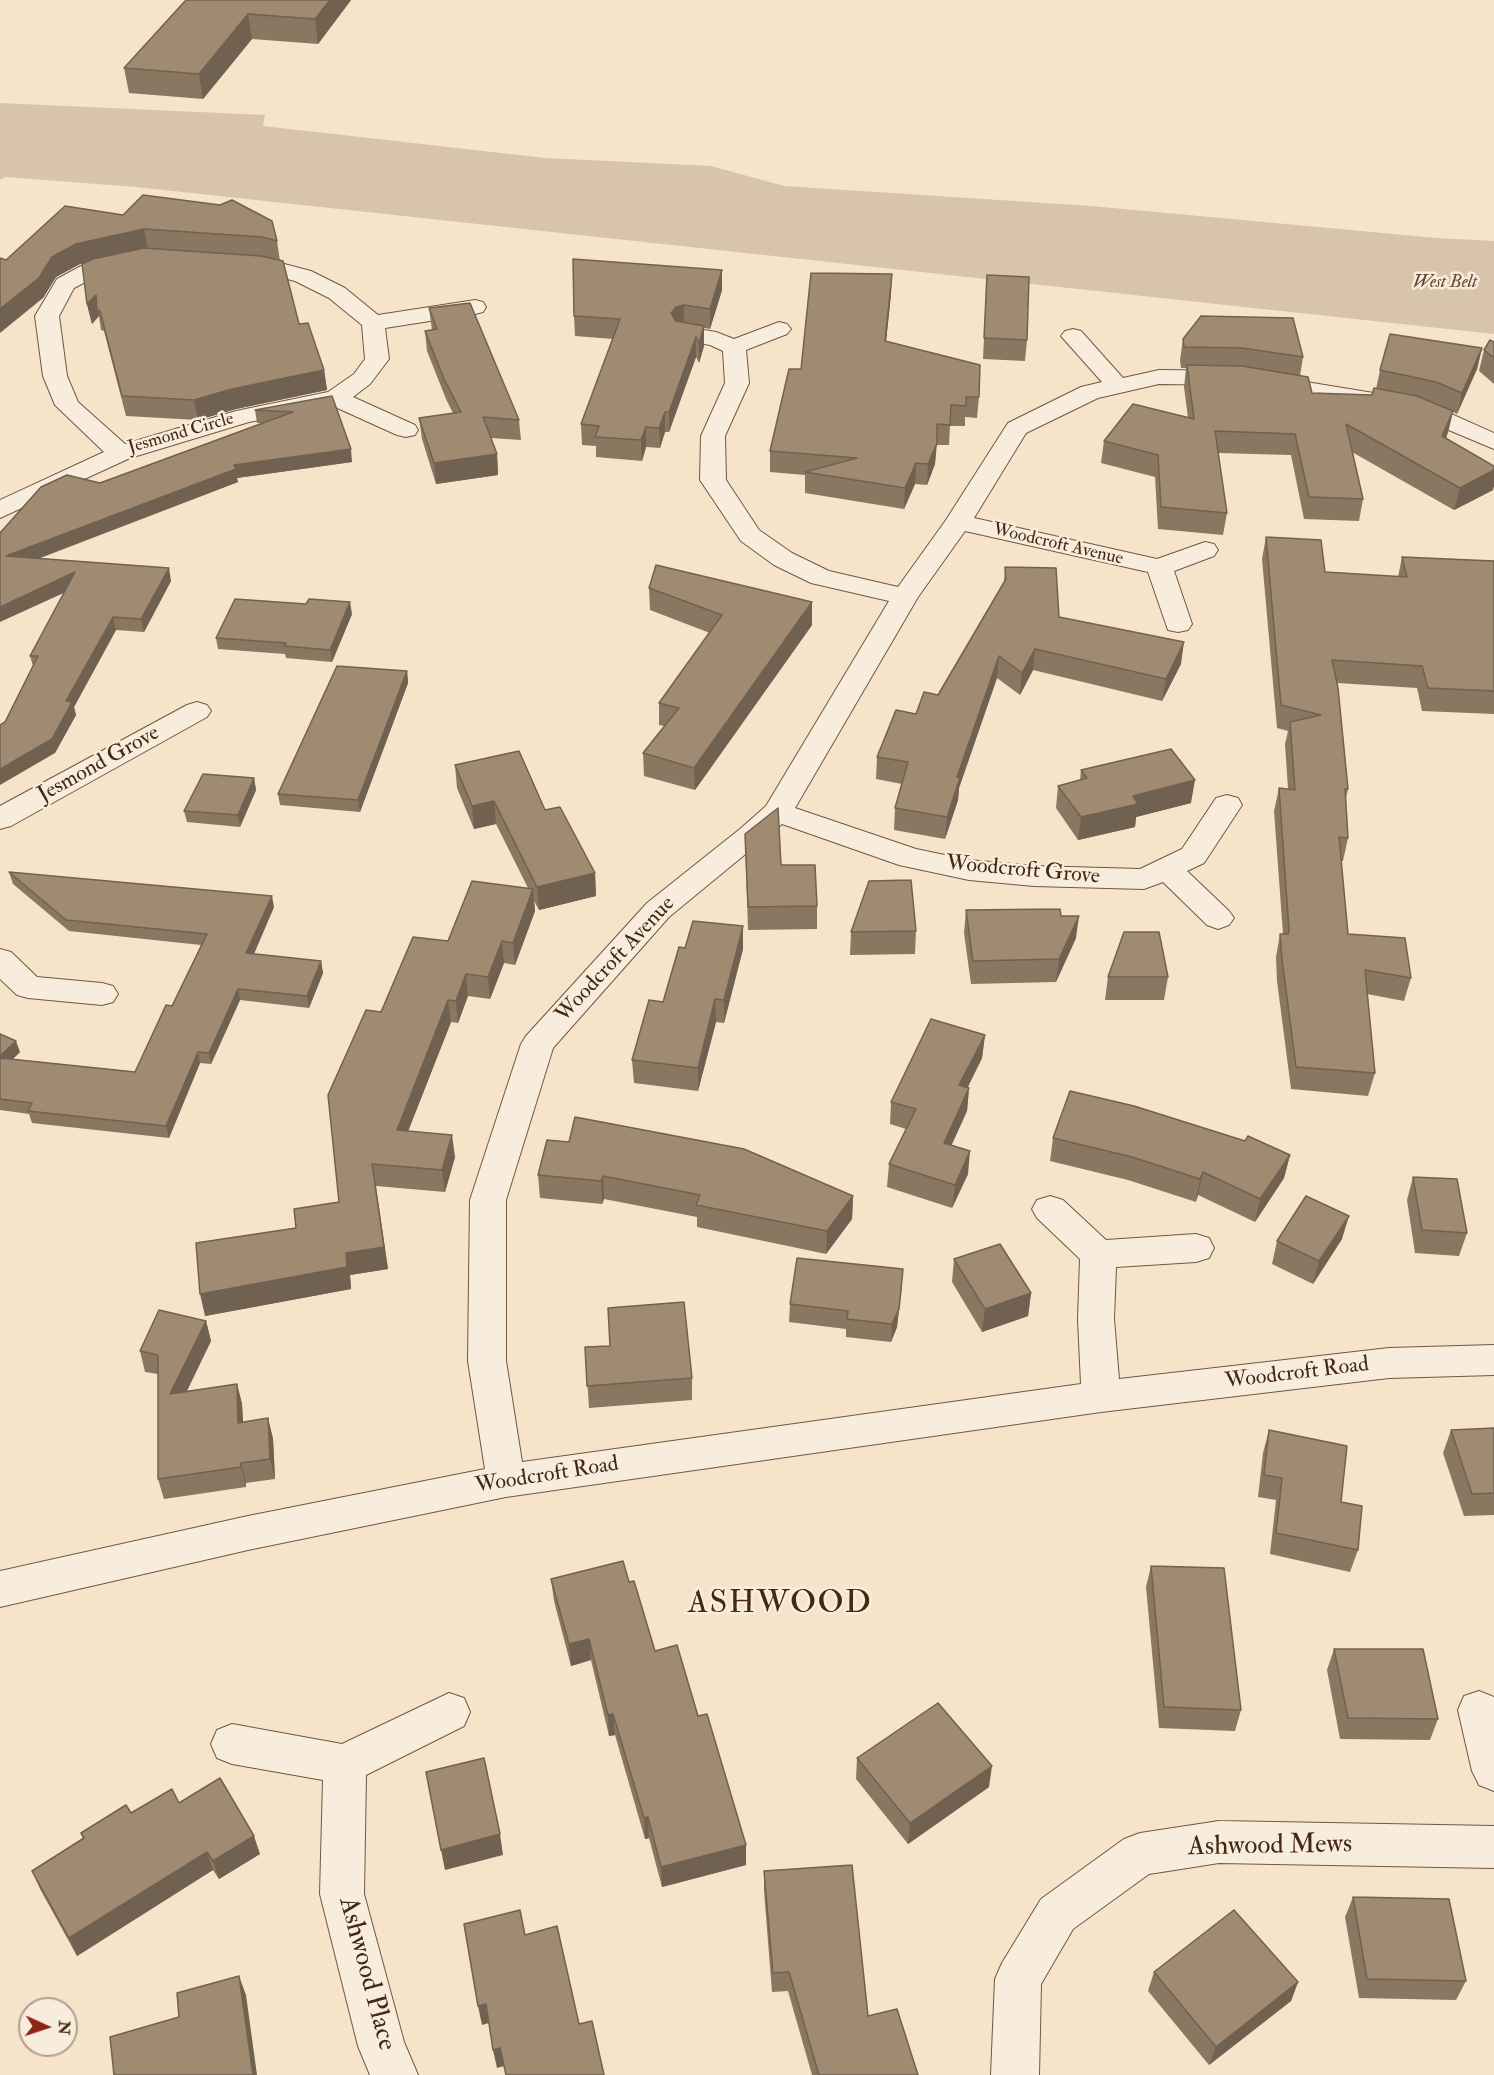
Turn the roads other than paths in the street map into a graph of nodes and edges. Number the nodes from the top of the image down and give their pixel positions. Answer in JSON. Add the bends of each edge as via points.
{"nodes":[{"id":1,"x":148,"y":258,"type":"edge"},
{"id":2,"x":222,"y":262,"type":"edge"},
{"id":3,"x":475,"y":307,"type":"dead end"},
{"id":4,"x":373,"y":323,"type":"junction"},
{"id":5,"x":779,"y":329,"type":"dead end"},
{"id":6,"x":686,"y":334,"type":"edge"},
{"id":7,"x":1073,"y":336,"type":"dead end"},
{"id":8,"x":734,"y":347,"type":"junction"},
{"id":9,"x":1118,"y":386,"type":"junction"},
{"id":10,"x":336,"y":398,"type":"junction"},
{"id":11,"x":406,"y":430,"type":"dead end"},
{"id":12,"x":1494,"y":442,"type":"edge"},
{"id":13,"x":121,"y":453,"type":"junction"},
{"id":14,"x":0,"y":510,"type":"edge"},
{"id":15,"x":958,"y":522,"type":"junction"},
{"id":16,"x":1205,"y":550,"type":"dead end"},
{"id":17,"x":1159,"y":567,"type":"junction"},
{"id":18,"x":905,"y":597,"type":"junction"},
{"id":19,"x":1178,"y":624,"type":"dead end"},
{"id":20,"x":197,"y":711,"type":"dead end"},
{"id":21,"x":1227,"y":805,"type":"dead end"},
{"id":22,"x":777,"y":812,"type":"junction"},
{"id":23,"x":0,"y":819,"type":"edge"},
{"id":24,"x":1167,"y":869,"type":"junction"},
{"id":25,"x":1218,"y":918,"type":"dead end"},
{"id":26,"x":0,"y":960,"type":"edge"},
{"id":27,"x":102,"y":994,"type":"dead end"},
{"id":28,"x":1050,"y":1209,"type":"dead end"},
{"id":29,"x":1196,"y":1248,"type":"dead end"},
{"id":30,"x":1098,"y":1254,"type":"junction"},
{"id":31,"x":1494,"y":1360,"type":"edge"},
{"id":32,"x":1101,"y":1397,"type":"junction"},
{"id":33,"x":506,"y":1481,"type":"junction"},
{"id":34,"x":0,"y":1589,"type":"edge"},
{"id":35,"x":1479,"y":1710,"type":"dead end"},
{"id":36,"x":449,"y":1712,"type":"dead end"},
{"id":37,"x":232,"y":1744,"type":"dead end"},
{"id":38,"x":345,"y":1764,"type":"junction"},
{"id":39,"x":1494,"y":1770,"type":"edge"},
{"id":40,"x":1494,"y":1847,"type":"edge"},
{"id":41,"x":394,"y":2075,"type":"edge"},
{"id":42,"x":1014,"y":2075,"type":"edge"}],
"edges":[{"from":1,"to":13,"type":"street","name":"Jesmond Circle","via":[[89,271],[65,284],[47,316],[55,376],[67,405]]},
{"from":2,"to":4,"type":"street","via":[[265,266],[303,276],[337,294]]},
{"from":3,"to":4,"type":"street"},
{"from":4,"to":10,"type":"street","name":"Jesmond Circle","via":[[377,359],[362,379]]},
{"from":5,"to":8,"type":"street"},
{"from":6,"to":8,"type":"street","via":[[716,339]]},
{"from":7,"to":9,"type":"street"},
{"from":8,"to":18,"type":"street","via":[[736,383],[713,436],[713,480],[728,503],[750,535],[783,559],[820,577]]},
{"from":9,"to":12,"type":"street","name":"Woodcroft Avenue","via":[[1159,377],[1239,378],[1324,390],[1422,410]]},
{"from":9,"to":15,"type":"street","name":"Woodcroft Avenue","via":[[1090,392],[1017,428]]},
{"from":10,"to":11,"type":"street"},
{"from":10,"to":13,"type":"street","name":"Jesmond Circle","via":[[245,416]]},
{"from":13,"to":14,"type":"street"},
{"from":15,"to":17,"type":"street","name":"Woodcroft Avenue"},
{"from":15,"to":18,"type":"street","name":"Woodcroft Avenue"},
{"from":16,"to":17,"type":"street"},
{"from":17,"to":19,"type":"street"},
{"from":18,"to":22,"type":"street","name":"Woodcroft Avenue"},
{"from":20,"to":23,"type":"street","name":"Jesmond Grove"},
{"from":21,"to":24,"type":"street","name":"Woodcroft Grove","via":[[1193,856]]},
{"from":22,"to":24,"type":"street","name":"Woodcroft Grove","via":[[910,858],[969,870],[1144,879]]},
{"from":22,"to":33,"type":"street","name":"Woodcroft Avenue","via":[[658,910],[538,1044],[488,1200],[487,1361]]},
{"from":24,"to":25,"type":"street"},
{"from":26,"to":27,"type":"street","via":[[28,987]]},
{"from":28,"to":30,"type":"street"},
{"from":29,"to":30,"type":"street"},
{"from":30,"to":32,"type":"street","via":[[1096,1319]]},
{"from":31,"to":32,"type":"street","name":"Woodcroft Road","via":[[1389,1363]]},
{"from":32,"to":33,"type":"street","name":"Woodcroft Road"},
{"from":33,"to":34,"type":"street","name":"Woodcroft Road"},
{"from":35,"to":39,"type":"street"},
{"from":36,"to":38,"type":"street"},
{"from":37,"to":38,"type":"street"},
{"from":38,"to":41,"type":"street","name":"Ashwood Place","via":[[342,1894],[381,2046]]},
{"from":40,"to":42,"type":"street","name":"Ashwood Mews","via":[[1219,1842],[1140,1854],[1057,1914],[1018,1979]]}]}
